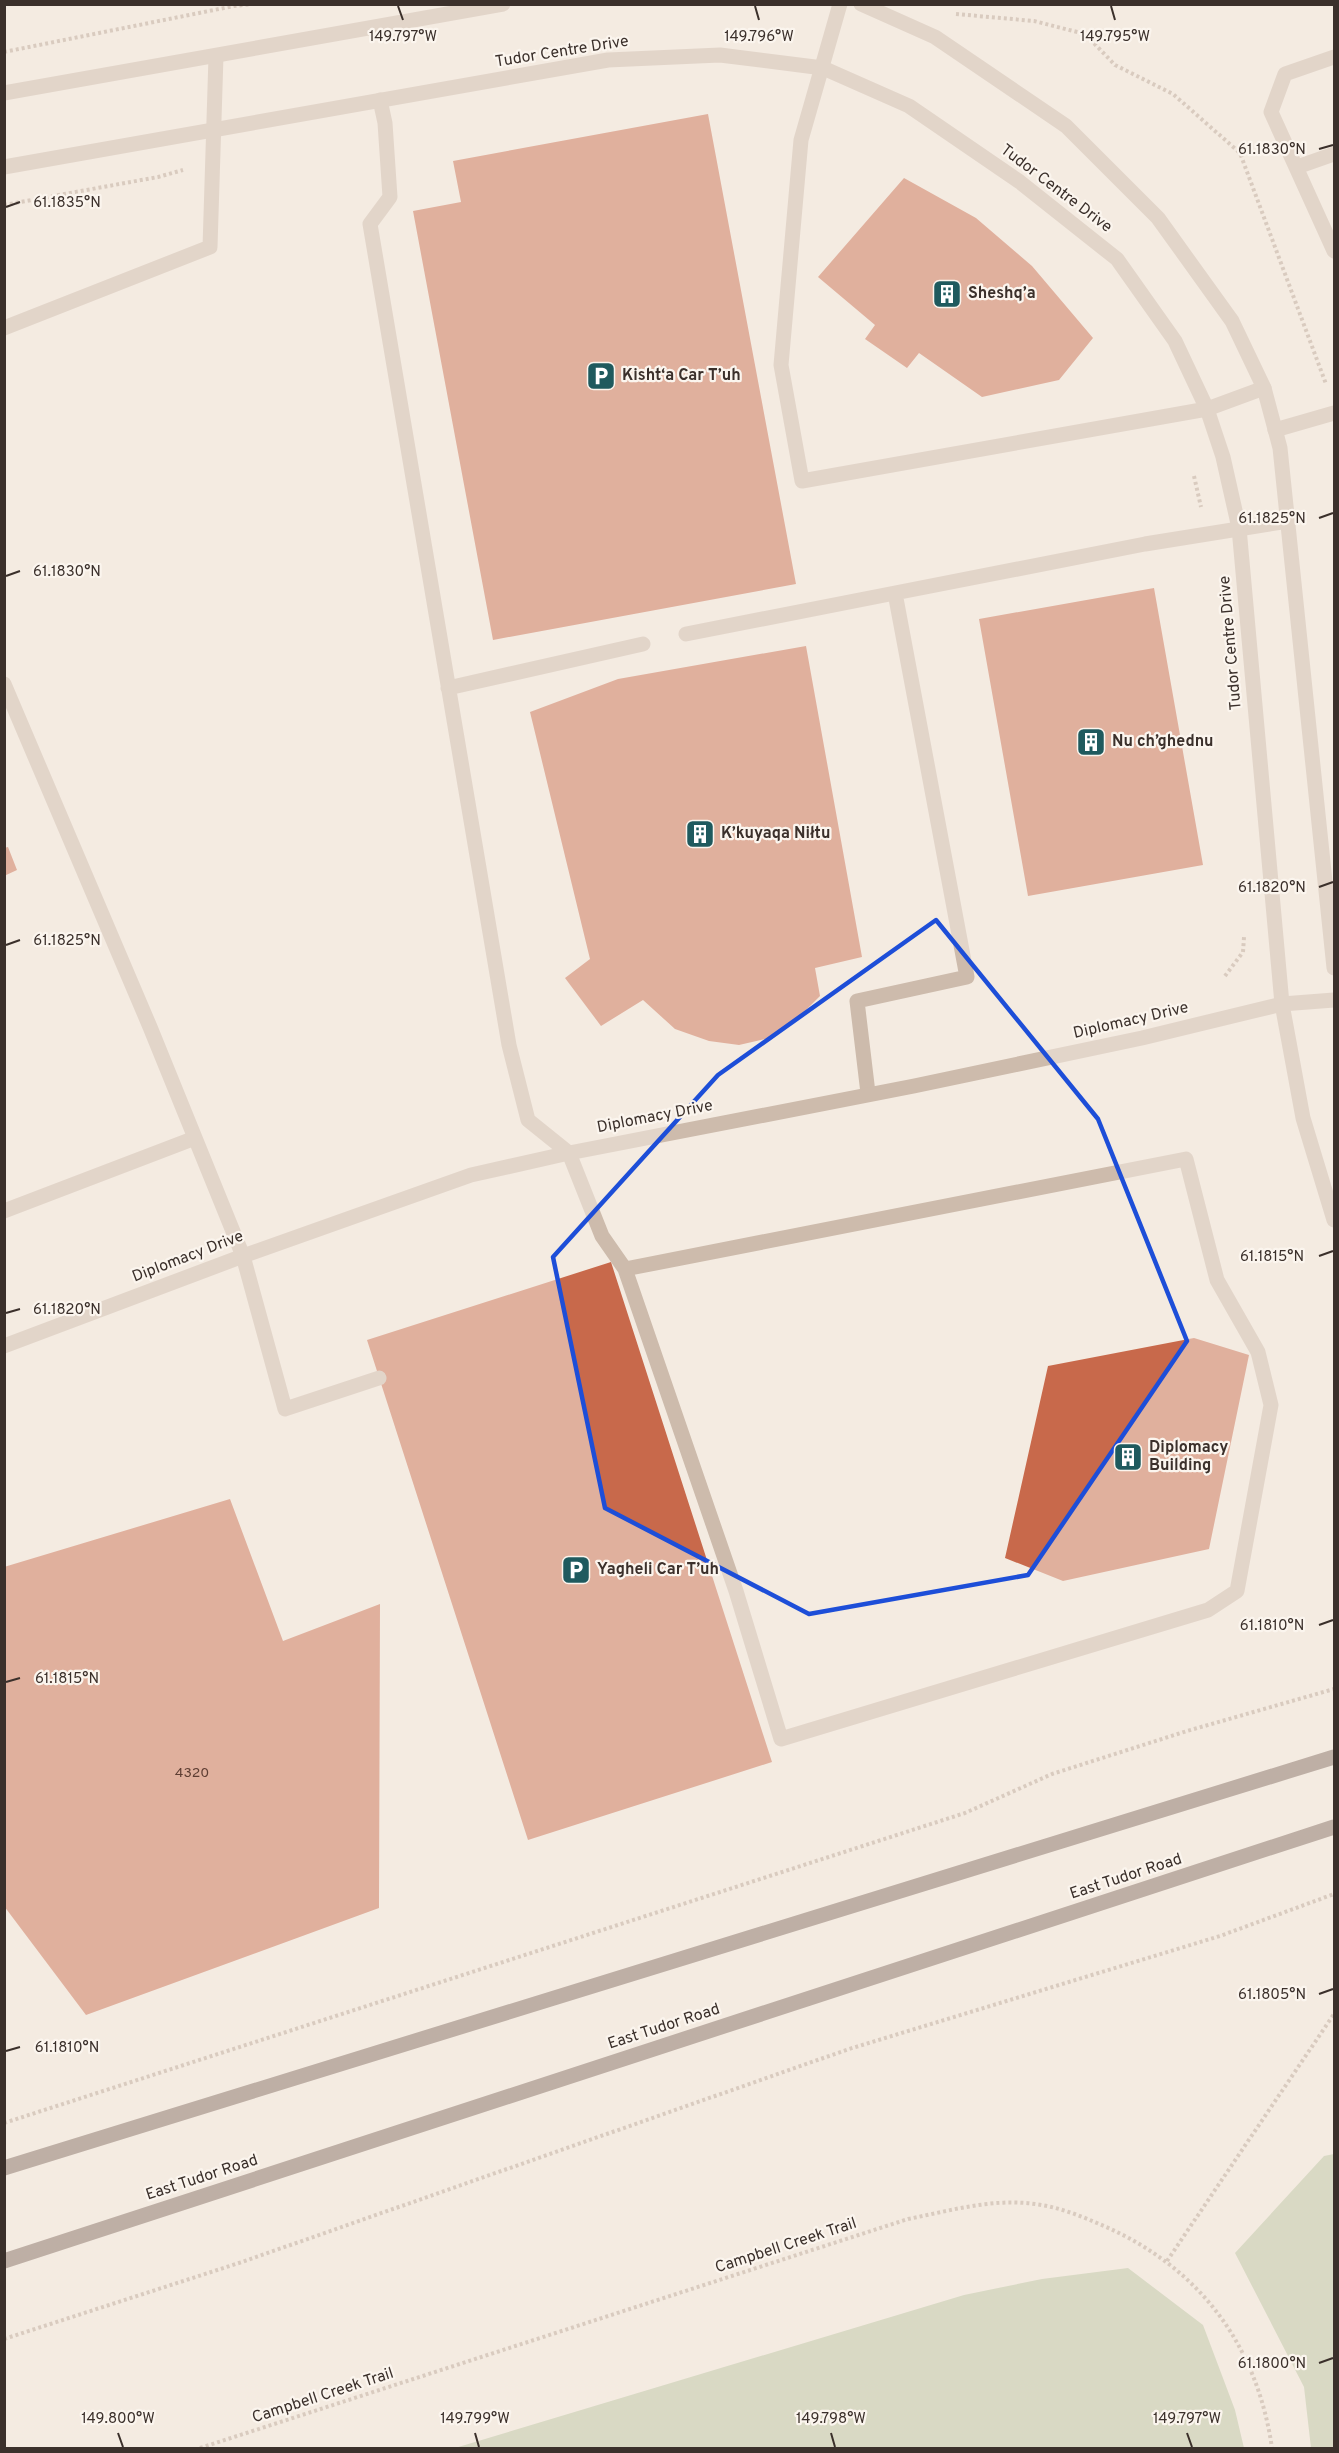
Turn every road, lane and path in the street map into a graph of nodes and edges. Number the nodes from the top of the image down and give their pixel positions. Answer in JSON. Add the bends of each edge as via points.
{"nodes":[{"id":1,"x":252,"y":4,"type":"edge"},
{"id":2,"x":503,"y":4,"type":"edge"},
{"id":3,"x":840,"y":4,"type":"edge"},
{"id":4,"x":861,"y":4,"type":"edge"},
{"id":5,"x":234,"y":5,"type":"edge"},
{"id":6,"x":947,"y":13,"type":"dead end"},
{"id":7,"x":4,"y":52,"type":"edge"},
{"id":8,"x":216,"y":56,"type":"junction"},
{"id":9,"x":1335,"y":57,"type":"edge"},
{"id":10,"x":823,"y":68,"type":"junction"},
{"id":11,"x":4,"y":93,"type":"edge"},
{"id":12,"x":380,"y":100,"type":"junction"},
{"id":13,"x":214,"y":130,"type":"junction"},
{"id":14,"x":1335,"y":154,"type":"edge"},
{"id":15,"x":4,"y":167,"type":"edge"},
{"id":16,"x":1297,"y":167,"type":"junction"},
{"id":17,"x":1335,"y":251,"type":"edge"},
{"id":18,"x":4,"y":328,"type":"edge"},
{"id":19,"x":1264,"y":388,"type":"junction"},
{"id":20,"x":1328,"y":391,"type":"dead end"},
{"id":21,"x":1207,"y":409,"type":"junction"},
{"id":22,"x":1335,"y":413,"type":"edge"},
{"id":23,"x":1275,"y":430,"type":"junction"},
{"id":24,"x":1288,"y":520,"type":"junction"},
{"id":25,"x":1239,"y":528,"type":"junction"},
{"id":26,"x":895,"y":593,"type":"junction"},
{"id":27,"x":686,"y":634,"type":"dead end"},
{"id":28,"x":643,"y":644,"type":"dead end"},
{"id":29,"x":4,"y":684,"type":"edge"},
{"id":30,"x":448,"y":688,"type":"junction"},
{"id":31,"x":1335,"y":968,"type":"edge"},
{"id":32,"x":1335,"y":1000,"type":"edge"},
{"id":33,"x":1282,"y":1004,"type":"junction"},
{"id":34,"x":868,"y":1093,"type":"junction"},
{"id":35,"x":195,"y":1138,"type":"junction"},
{"id":36,"x":569,"y":1153,"type":"junction"},
{"id":37,"x":4,"y":1211,"type":"edge"},
{"id":38,"x":1335,"y":1220,"type":"edge"},
{"id":39,"x":243,"y":1256,"type":"junction"},
{"id":40,"x":625,"y":1269,"type":"junction"},
{"id":41,"x":4,"y":1346,"type":"edge"},
{"id":42,"x":379,"y":1378,"type":"dead end"},
{"id":43,"x":1335,"y":1689,"type":"edge"},
{"id":44,"x":1335,"y":1757,"type":"edge"},
{"id":45,"x":1335,"y":1827,"type":"edge"},
{"id":46,"x":1335,"y":1894,"type":"edge"},
{"id":47,"x":1335,"y":2014,"type":"edge"},
{"id":48,"x":4,"y":2123,"type":"edge"},
{"id":49,"x":4,"y":2168,"type":"edge"},
{"id":50,"x":4,"y":2261,"type":"edge"},
{"id":51,"x":1167,"y":2261,"type":"junction"},
{"id":52,"x":4,"y":2339,"type":"edge"},
{"id":53,"x":200,"y":2448,"type":"edge"},
{"id":54,"x":1272,"y":2448,"type":"edge"}],
"edges":[{"from":1,"to":5,"type":"path"},
{"from":2,"to":8,"type":"street"},
{"from":3,"to":10,"type":"street"},
{"from":4,"to":19,"type":"street","via":[[935,37],[1066,126],[1158,218],[1232,321]]},
{"from":5,"to":7,"type":"path"},
{"from":6,"to":20,"type":"path","via":[[1034,21],[1085,34],[1115,65],[1173,94],[1240,153]]},
{"from":8,"to":11,"type":"street"},
{"from":8,"to":13,"type":"street"},
{"from":9,"to":16,"type":"street","via":[[1285,74],[1271,112]]},
{"from":10,"to":12,"type":"street","name":"Tudor Centre Drive","via":[[720,55],[608,60]]},
{"from":10,"to":21,"type":"street","name":"Tudor Centre Drive","via":[[909,106],[1020,182],[1117,259],[1175,340]]},
{"from":10,"to":21,"type":"street","via":[[801,140],[781,365],[802,481]]},
{"from":12,"to":13,"type":"street","name":"Tudor Centre Drive"},
{"from":12,"to":30,"type":"street","via":[[390,197],[370,224]]},
{"from":13,"to":15,"type":"street","name":"Tudor Centre Drive"},
{"from":13,"to":18,"type":"street","via":[[210,247]]},
{"from":14,"to":16,"type":"street"},
{"from":16,"to":17,"type":"street"},
{"from":19,"to":21,"type":"street"},
{"from":19,"to":23,"type":"street"},
{"from":21,"to":25,"type":"street","name":"Tudor Centre Drive"},
{"from":22,"to":23,"type":"street"},
{"from":23,"to":24,"type":"street"},
{"from":24,"to":25,"type":"street"},
{"from":24,"to":31,"type":"street"},
{"from":25,"to":26,"type":"street"},
{"from":25,"to":33,"type":"street","name":"Tudor Centre Drive"},
{"from":26,"to":27,"type":"street"},
{"from":26,"to":34,"type":"street","via":[[968,977],[857,1001]]},
{"from":28,"to":30,"type":"street"},
{"from":29,"to":35,"type":"street"},
{"from":30,"to":36,"type":"street","via":[[509,1045],[528,1120]]},
{"from":32,"to":33,"type":"street","name":"Diplomacy Drive"},
{"from":33,"to":34,"type":"street","name":"Diplomacy Drive","via":[[1142,1038]]},
{"from":33,"to":38,"type":"street","name":"Tudor Centre Drive","via":[[1303,1118]]},
{"from":34,"to":36,"type":"street","name":"Diplomacy Drive"},
{"from":35,"to":37,"type":"street"},
{"from":35,"to":39,"type":"street"},
{"from":36,"to":39,"type":"street","name":"Diplomacy Drive","via":[[471,1175]]},
{"from":36,"to":40,"type":"street","via":[[602,1236]]},
{"from":39,"to":41,"type":"street","name":"Diplomacy Drive"},
{"from":39,"to":42,"type":"street","via":[[285,1409]]},
{"from":40,"to":40,"type":"street","via":[[736,1591],[781,1739],[1208,1610],[1237,1591],[1271,1405],[1258,1352],[1217,1280],[1186,1159]]},
{"from":43,"to":48,"type":"path","via":[[1052,1774],[954,1816]]},
{"from":44,"to":49,"type":"main road"},
{"from":45,"to":50,"type":"main road","name":"East Tudor Road"},
{"from":46,"to":52,"type":"path","via":[[1220,1936],[849,2049],[242,2262]]},
{"from":47,"to":51,"type":"path"},
{"from":51,"to":53,"type":"path","name":"Campbell Creek Trail","via":[[1110,2229],[1070,2212],[1034,2203],[991,2203],[918,2217]]},
{"from":51,"to":54,"type":"path","name":"Campbell Creek Trail","via":[[1200,2292],[1229,2328],[1254,2374]]}]}
